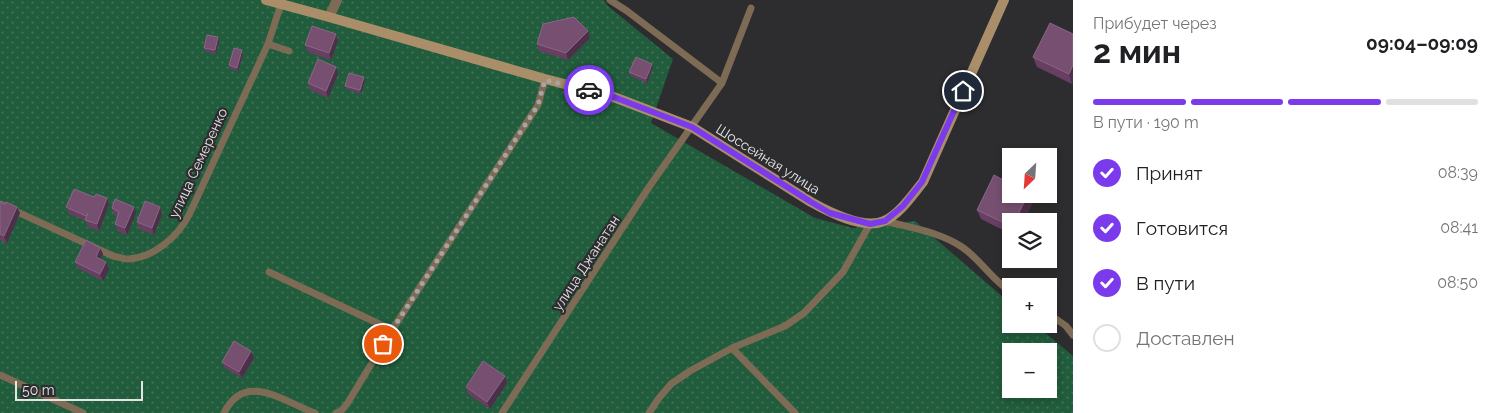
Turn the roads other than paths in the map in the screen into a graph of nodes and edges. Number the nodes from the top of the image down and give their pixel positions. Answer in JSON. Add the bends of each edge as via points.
{"nodes":[{"id":1,"x":266,"y":0,"type":"edge"},
{"id":2,"x":336,"y":0,"type":"edge"},
{"id":3,"x":610,"y":0,"type":"edge"},
{"id":4,"x":1004,"y":0,"type":"edge"},
{"id":5,"x":281,"y":4,"type":"junction"},
{"id":6,"x":751,"y":8,"type":"dead end"},
{"id":7,"x":329,"y":16,"type":"junction"},
{"id":8,"x":268,"y":44,"type":"junction"},
{"id":9,"x":289,"y":51,"type":"dead end"},
{"id":10,"x":545,"y":80,"type":"junction"},
{"id":11,"x":722,"y":83,"type":"junction"},
{"id":12,"x":692,"y":127,"type":"junction"},
{"id":13,"x":0,"y":204,"type":"edge"},
{"id":14,"x":885,"y":221,"type":"junction"},
{"id":15,"x":870,"y":224,"type":"junction"},
{"id":16,"x":269,"y":272,"type":"dead end"},
{"id":17,"x":1002,"y":285,"type":"edge"},
{"id":18,"x":1057,"y":320,"type":"edge"},
{"id":19,"x":392,"y":330,"type":"junction"},
{"id":20,"x":1073,"y":335,"type":"edge"},
{"id":21,"x":732,"y":348,"type":"junction"},
{"id":22,"x":0,"y":375,"type":"edge"},
{"id":23,"x":83,"y":413,"type":"edge"},
{"id":24,"x":224,"y":413,"type":"edge"},
{"id":25,"x":315,"y":413,"type":"edge"},
{"id":26,"x":336,"y":413,"type":"edge"},
{"id":27,"x":502,"y":413,"type":"edge"},
{"id":28,"x":649,"y":413,"type":"edge"},
{"id":29,"x":795,"y":413,"type":"edge"}],
"edges":[{"from":1,"to":5,"type":"street","name":"Шоссейная улица"},
{"from":2,"to":7,"type":"street"},
{"from":3,"to":11,"type":"lane"},
{"from":4,"to":14,"type":"street","via":[[922,182],[903,206]]},
{"from":5,"to":7,"type":"street","name":"Шоссейная улица"},
{"from":5,"to":8,"type":"lane","name":"улица Семеренко"},
{"from":6,"to":11,"type":"lane","name":"улица Джанатан"},
{"from":7,"to":10,"type":"street","name":"Шоссейная улица"},
{"from":8,"to":9,"type":"lane"},
{"from":8,"to":13,"type":"lane","name":"улица Семеренко","via":[[184,225],[158,249],[127,259],[113,256]]},
{"from":10,"to":12,"type":"street","name":"Шоссейная улица","via":[[611,96]]},
{"from":10,"to":19,"type":"lane","via":[[538,105]]},
{"from":11,"to":12,"type":"lane","name":"улица Джанатан"},
{"from":12,"to":15,"type":"street","name":"Шоссейная улица","via":[[830,213]]},
{"from":12,"to":27,"type":"lane","name":"улица Джанатан"},
{"from":14,"to":15,"type":"street","name":"Шоссейная улица"},
{"from":14,"to":17,"type":"lane","name":"Шоссейная улица","via":[[946,237],[971,254]]},
{"from":15,"to":21,"type":"lane","via":[[843,272],[804,313],[785,326]]},
{"from":16,"to":19,"type":"lane"},
{"from":18,"to":20,"type":"lane"},
{"from":19,"to":26,"type":"lane","via":[[347,404]]},
{"from":21,"to":28,"type":"lane","via":[[672,384]]},
{"from":21,"to":29,"type":"lane"},
{"from":22,"to":23,"type":"lane"},
{"from":24,"to":25,"type":"lane","via":[[234,398],[254,390]]}]}
